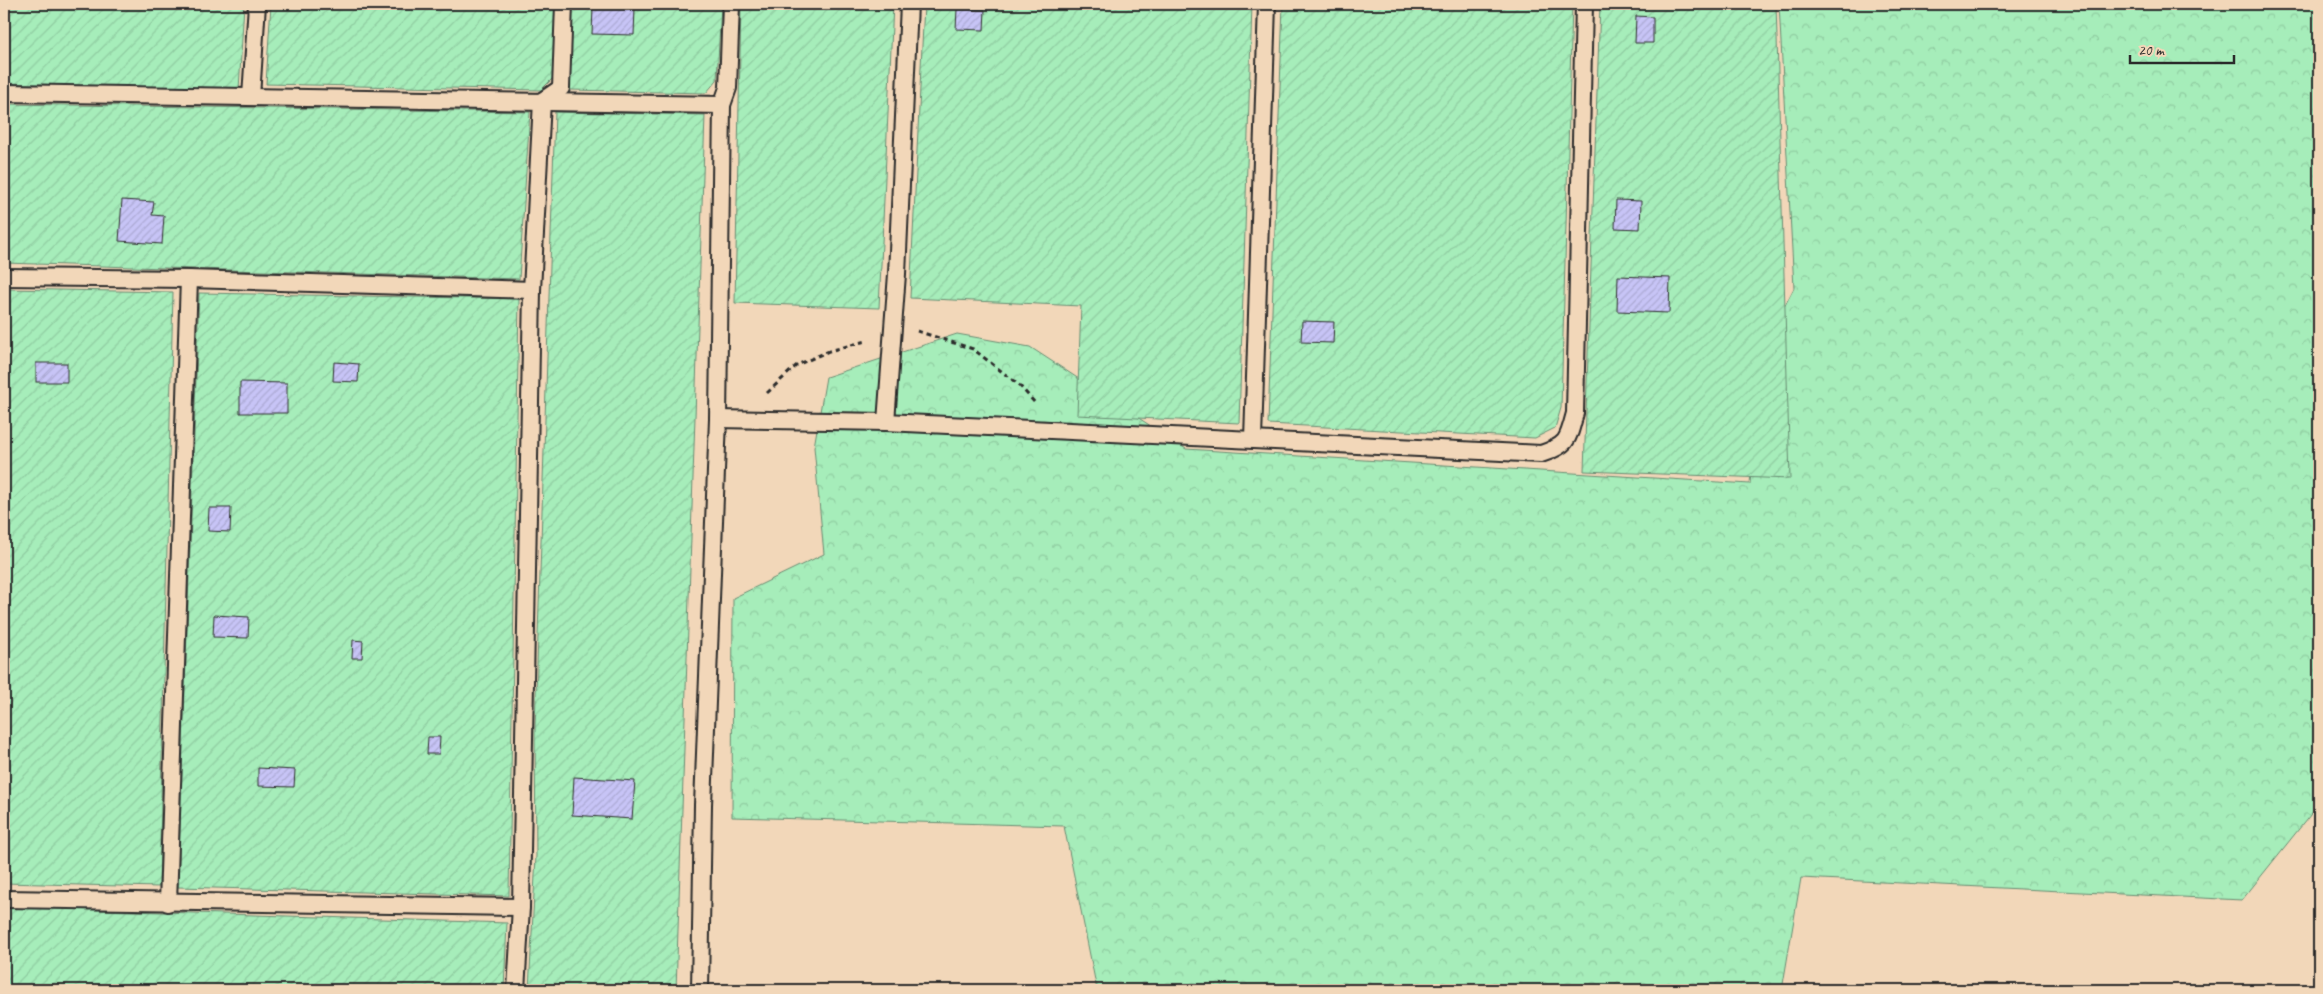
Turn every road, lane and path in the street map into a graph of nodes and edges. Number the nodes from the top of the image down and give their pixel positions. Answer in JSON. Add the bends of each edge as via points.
{"nodes":[{"id":1,"x":257,"y":4,"type":"edge"},
{"id":2,"x":564,"y":4,"type":"edge"},
{"id":3,"x":731,"y":4,"type":"edge"},
{"id":4,"x":909,"y":4,"type":"edge"},
{"id":5,"x":1267,"y":4,"type":"edge"},
{"id":6,"x":1584,"y":4,"type":"edge"},
{"id":7,"x":4,"y":93,"type":"edge"},
{"id":8,"x":251,"y":97,"type":"junction"},
{"id":9,"x":542,"y":101,"type":"junction"},
{"id":10,"x":722,"y":105,"type":"junction"},
{"id":11,"x":4,"y":277,"type":"edge"},
{"id":12,"x":189,"y":279,"type":"junction"},
{"id":13,"x":532,"y":290,"type":"junction"},
{"id":14,"x":718,"y":419,"type":"junction"},
{"id":15,"x":886,"y":422,"type":"junction"},
{"id":16,"x":1253,"y":439,"type":"junction"},
{"id":17,"x":4,"y":900,"type":"edge"},
{"id":18,"x":168,"y":903,"type":"junction"},
{"id":19,"x":521,"y":907,"type":"junction"},
{"id":20,"x":516,"y":990,"type":"edge"},
{"id":21,"x":700,"y":990,"type":"edge"}],
"edges":[{"from":1,"to":8,"type":"lane"},
{"from":2,"to":9,"type":"lane","via":[[561,88]]},
{"from":3,"to":10,"type":"lane","via":[[728,88]]},
{"from":4,"to":15,"type":"lane"},
{"from":5,"to":16,"type":"lane"},
{"from":6,"to":16,"type":"lane","via":[[1575,414],[1569,434],[1560,448],[1541,454]]},
{"from":7,"to":8,"type":"lane"},
{"from":8,"to":9,"type":"lane"},
{"from":9,"to":10,"type":"lane"},
{"from":9,"to":13,"type":"lane"},
{"from":10,"to":14,"type":"lane"},
{"from":11,"to":12,"type":"lane"},
{"from":12,"to":13,"type":"lane"},
{"from":12,"to":18,"type":"lane"},
{"from":13,"to":19,"type":"lane"},
{"from":14,"to":15,"type":"lane"},
{"from":14,"to":21,"type":"lane","via":[[703,805]]},
{"from":15,"to":16,"type":"lane"},
{"from":17,"to":18,"type":"lane"},
{"from":18,"to":19,"type":"lane"},
{"from":19,"to":20,"type":"lane"}]}
